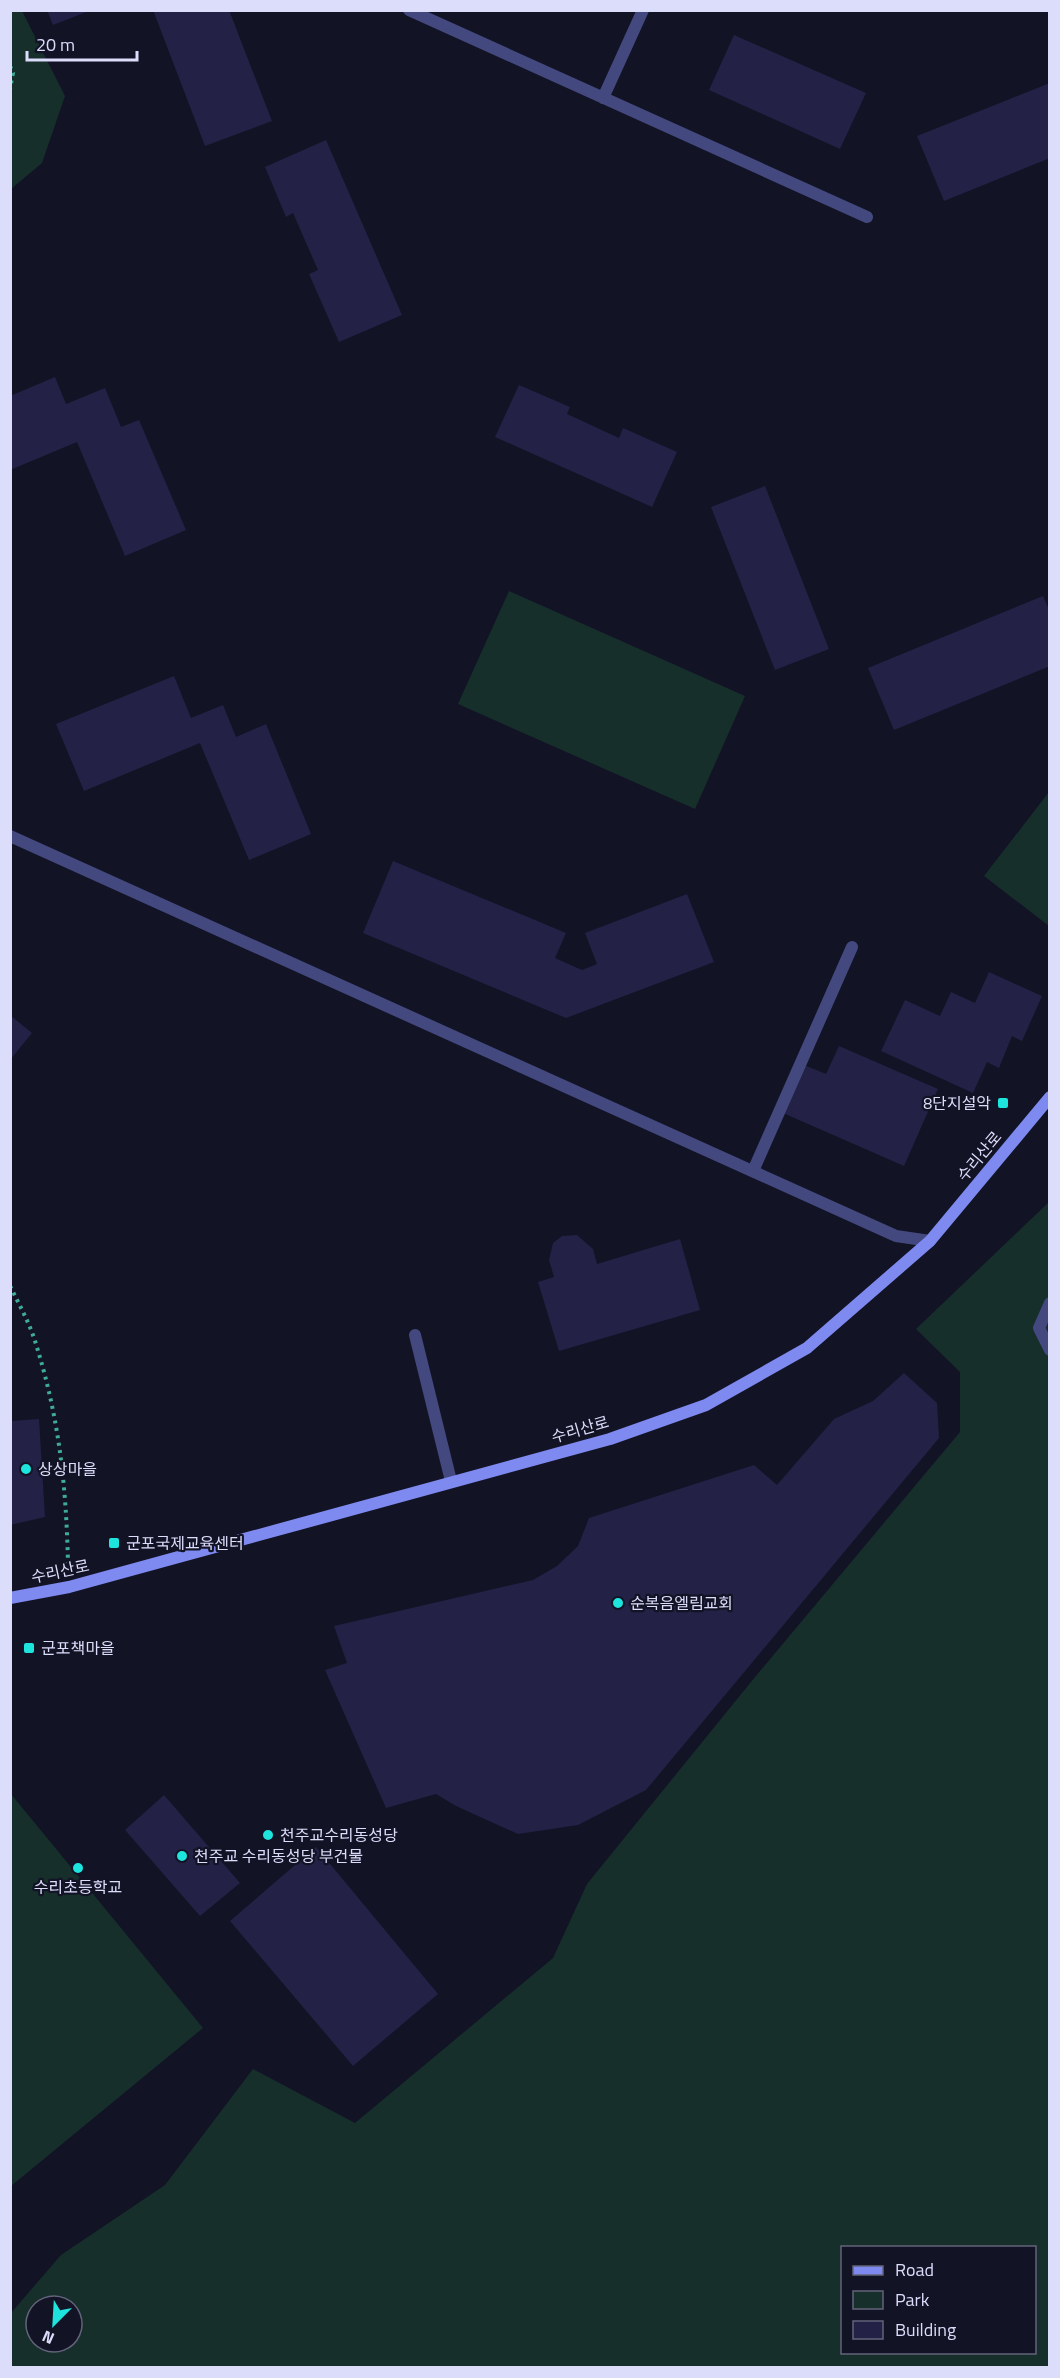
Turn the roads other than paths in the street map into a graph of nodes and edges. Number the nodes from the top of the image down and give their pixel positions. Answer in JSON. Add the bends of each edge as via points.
{"nodes":[{"id":1,"x":409,"y":10,"type":"edge"},
{"id":2,"x":643,"y":10,"type":"edge"},
{"id":3,"x":603,"y":98,"type":"junction"},
{"id":4,"x":867,"y":217,"type":"dead end"},
{"id":5,"x":10,"y":837,"type":"edge"},
{"id":6,"x":852,"y":947,"type":"dead end"},
{"id":7,"x":1050,"y":1097,"type":"edge"},
{"id":8,"x":753,"y":1171,"type":"junction"},
{"id":9,"x":930,"y":1241,"type":"junction"},
{"id":10,"x":1050,"y":1303,"type":"edge"},
{"id":11,"x":415,"y":1335,"type":"dead end"},
{"id":12,"x":1050,"y":1350,"type":"edge"},
{"id":13,"x":451,"y":1481,"type":"junction"},
{"id":14,"x":10,"y":1598,"type":"edge"}],
"edges":[{"from":1,"to":3,"type":"street"},
{"from":2,"to":3,"type":"street"},
{"from":3,"to":4,"type":"street"},
{"from":5,"to":8,"type":"street"},
{"from":6,"to":8,"type":"street"},
{"from":7,"to":9,"type":"street","name":"수리산로"},
{"from":8,"to":9,"type":"street","via":[[896,1236]]},
{"from":9,"to":13,"type":"street","name":"수리산로","via":[[807,1348],[706,1405],[610,1438]]},
{"from":10,"to":12,"type":"street","via":[[1039,1328]]},
{"from":11,"to":13,"type":"street"},
{"from":13,"to":14,"type":"street","name":"수리산로","via":[[69,1587]]}]}
